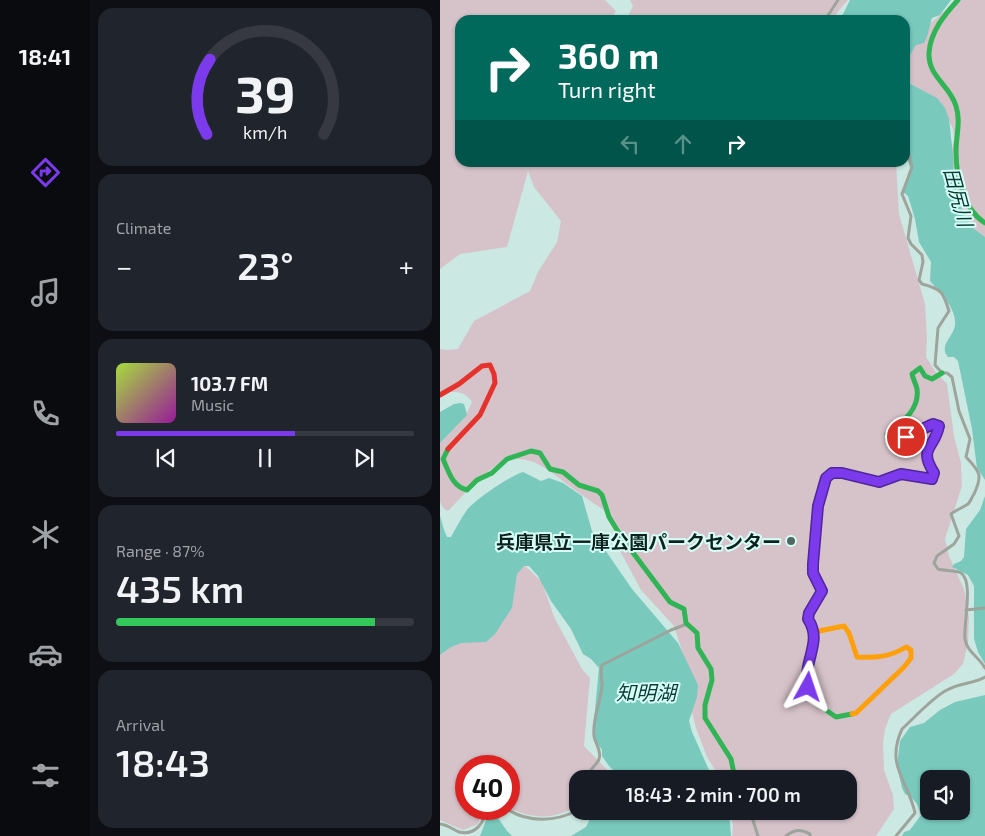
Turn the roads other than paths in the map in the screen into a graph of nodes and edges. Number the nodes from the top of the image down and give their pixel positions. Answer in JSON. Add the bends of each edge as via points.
{"nodes":[{"id":1,"x":838,"y":0,"type":"edge"},
{"id":2,"x":958,"y":0,"type":"edge"},
{"id":3,"x":828,"y":15,"type":"edge"},
{"id":4,"x":910,"y":160,"type":"edge"},
{"id":5,"x":985,"y":223,"type":"edge"},
{"id":6,"x":942,"y":373,"type":"junction"},
{"id":7,"x":440,"y":395,"type":"edge"},
{"id":8,"x":985,"y":608,"type":"edge"},
{"id":9,"x":966,"y":610,"type":"junction"},
{"id":10,"x":687,"y":624,"type":"junction"},
{"id":11,"x":814,"y":632,"type":"junction"},
{"id":12,"x":985,"y":668,"type":"edge"},
{"id":13,"x":985,"y":677,"type":"edge"},
{"id":14,"x":591,"y":770,"type":"edge"},
{"id":15,"x":733,"y":770,"type":"edge"},
{"id":16,"x":569,"y":813,"type":"edge"},
{"id":17,"x":520,"y":816,"type":"edge"},
{"id":18,"x":483,"y":820,"type":"edge"},
{"id":19,"x":753,"y":820,"type":"edge"},
{"id":20,"x":440,"y":824,"type":"edge"},
{"id":21,"x":758,"y":836,"type":"edge"},
{"id":22,"x":786,"y":836,"type":"edge"},
{"id":23,"x":810,"y":836,"type":"edge"},
{"id":24,"x":896,"y":836,"type":"edge"}],
"edges":[{"from":1,"to":3,"type":"street"},
{"from":2,"to":5,"type":"street","via":[[931,42],[929,65],[956,104],[959,176],[968,205],[973,214]]},
{"from":4,"to":6,"type":"street","via":[[912,168],[902,194],[911,216],[908,238],[922,255],[919,280],[944,294],[949,311],[938,328],[935,365]]},
{"from":6,"to":9,"type":"street","via":[[952,377],[959,411],[970,439],[966,457],[980,476],[969,503],[951,514],[959,536],[954,544],[936,556],[934,563],[938,569],[964,575],[967,582]]},
{"from":6,"to":11,"type":"street","via":[[932,380],[924,376],[920,368],[912,374],[917,390],[915,407],[887,434],[888,439],[895,440],[933,424],[939,426],[926,455],[934,473],[932,479],[901,474],[879,482],[842,473],[832,473],[826,478],[818,506],[813,564],[813,573],[822,591],[808,619]]},
{"from":7,"to":10,"type":"street","via":[[482,366],[490,365],[494,383],[480,415],[447,450],[444,459],[456,486],[467,490],[507,459],[531,451],[540,453],[550,469],[562,472],[579,485],[602,495],[609,517],[622,538],[670,602],[684,609]]},
{"from":8,"to":9,"type":"street"},
{"from":9,"to":12,"type":"street","via":[[968,648]]},
{"from":10,"to":14,"type":"street","via":[[602,665],[602,685],[594,726],[599,760]]},
{"from":10,"to":15,"type":"street","via":[[697,633],[698,648],[711,669],[705,718],[731,759]]},
{"from":11,"to":11,"type":"street","via":[[844,626],[849,631],[857,656],[885,657],[906,647],[911,650],[911,658],[856,713],[836,717],[810,699],[806,675],[815,641]]},
{"from":13,"to":24,"type":"street","via":[[945,691],[902,729],[896,761],[914,813]]},
{"from":16,"to":17,"type":"street","via":[[534,820]]},
{"from":18,"to":20,"type":"street","via":[[477,830],[462,833]]},
{"from":19,"to":21,"type":"street"},
{"from":22,"to":23,"type":"street","via":[[792,831],[803,830]]}]}
